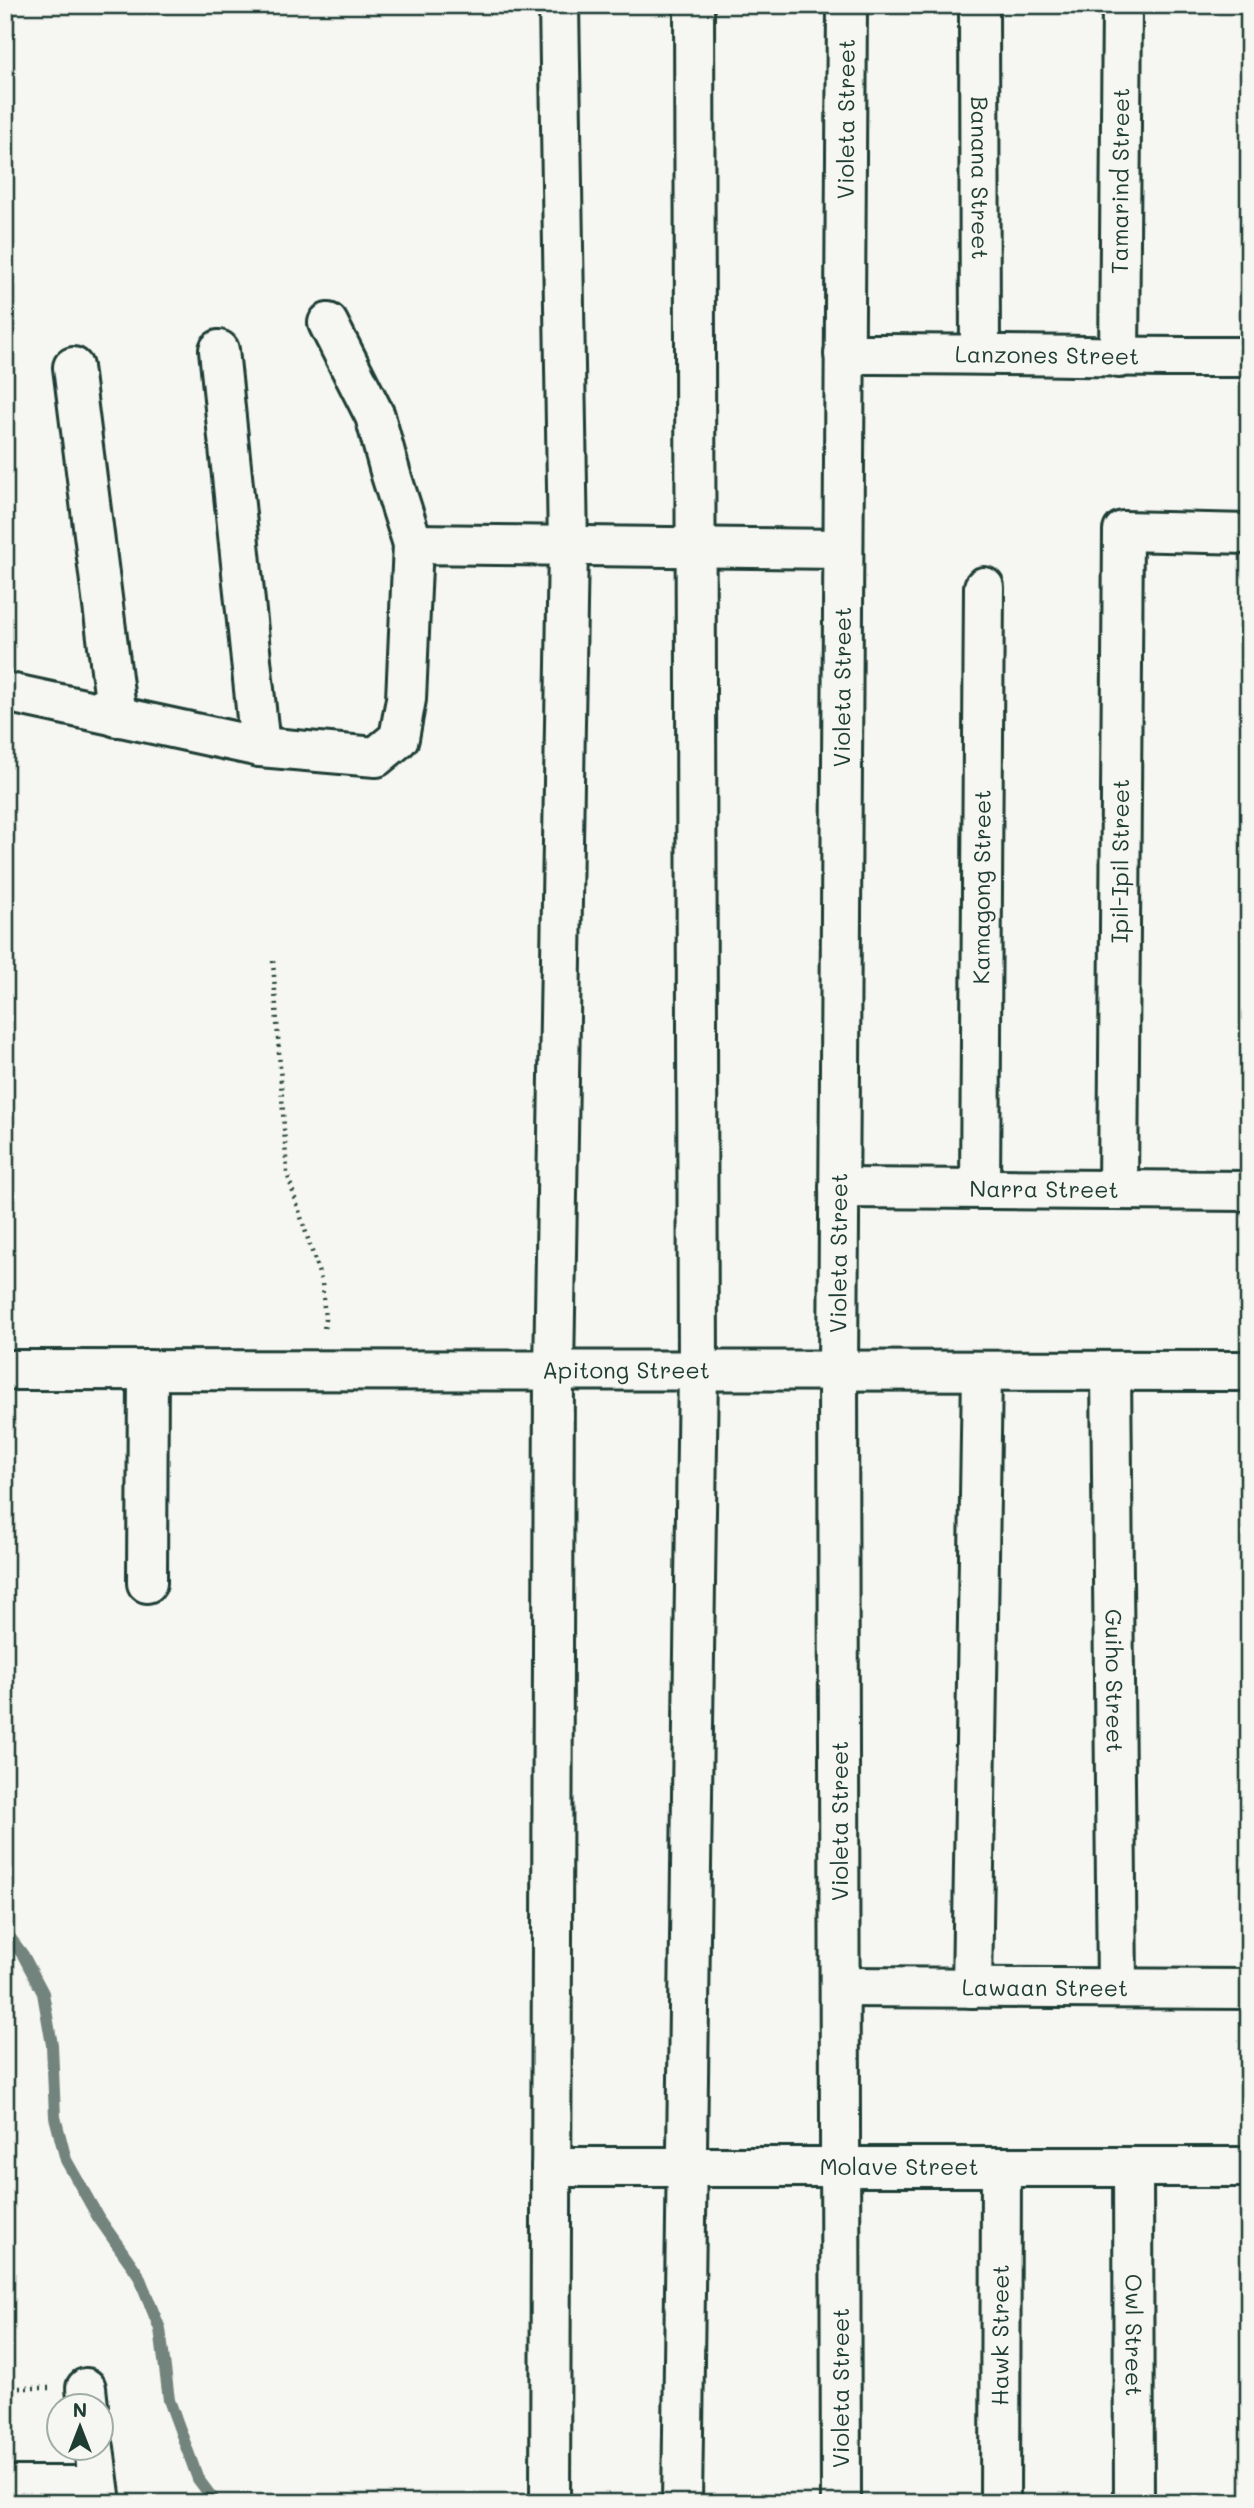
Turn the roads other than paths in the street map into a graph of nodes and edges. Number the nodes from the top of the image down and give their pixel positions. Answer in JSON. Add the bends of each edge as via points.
{"nodes":[{"id":1,"x":559,"y":5,"type":"edge"},
{"id":2,"x":694,"y":5,"type":"edge"},
{"id":3,"x":847,"y":5,"type":"edge"},
{"id":4,"x":979,"y":5,"type":"edge"},
{"id":5,"x":1122,"y":5,"type":"edge"},
{"id":6,"x":328,"y":323,"type":"dead end"},
{"id":7,"x":219,"y":351,"type":"dead end"},
{"id":8,"x":980,"y":353,"type":"junction"},
{"id":9,"x":845,"y":354,"type":"junction"},
{"id":10,"x":1249,"y":357,"type":"edge"},
{"id":11,"x":1119,"y":358,"type":"junction"},
{"id":12,"x":73,"y":367,"type":"dead end"},
{"id":13,"x":1249,"y":534,"type":"edge"},
{"id":14,"x":413,"y":544,"type":"junction"},
{"id":15,"x":568,"y":547,"type":"junction"},
{"id":16,"x":696,"y":548,"type":"junction"},
{"id":17,"x":843,"y":549,"type":"junction"},
{"id":18,"x":984,"y":587,"type":"dead end"},
{"id":19,"x":5,"y":692,"type":"edge"},
{"id":20,"x":117,"y":717,"type":"junction"},
{"id":21,"x":260,"y":747,"type":"junction"},
{"id":22,"x":839,"y":1188,"type":"junction"},
{"id":23,"x":980,"y":1188,"type":"junction"},
{"id":24,"x":1118,"y":1190,"type":"junction"},
{"id":25,"x":1249,"y":1191,"type":"edge"},
{"id":26,"x":5,"y":1370,"type":"edge"},
{"id":27,"x":148,"y":1370,"type":"junction"},
{"id":28,"x":554,"y":1371,"type":"junction"},
{"id":29,"x":698,"y":1371,"type":"junction"},
{"id":30,"x":838,"y":1371,"type":"junction"},
{"id":31,"x":1249,"y":1371,"type":"edge"},
{"id":32,"x":982,"y":1373,"type":"junction"},
{"id":33,"x":1111,"y":1373,"type":"junction"},
{"id":34,"x":147,"y":1583,"type":"dead end"},
{"id":35,"x":840,"y":1987,"type":"junction"},
{"id":36,"x":972,"y":1988,"type":"junction"},
{"id":37,"x":1117,"y":1988,"type":"junction"},
{"id":38,"x":1249,"y":1990,"type":"edge"},
{"id":39,"x":551,"y":2167,"type":"junction"},
{"id":40,"x":687,"y":2167,"type":"junction"},
{"id":41,"x":841,"y":2167,"type":"junction"},
{"id":42,"x":1001,"y":2167,"type":"junction"},
{"id":43,"x":1133,"y":2167,"type":"junction"},
{"id":44,"x":1249,"y":2167,"type":"edge"},
{"id":45,"x":96,"y":2462,"type":"edge"},
{"id":46,"x":5,"y":2486,"type":"edge"},
{"id":47,"x":100,"y":2494,"type":"edge"},
{"id":48,"x":551,"y":2503,"type":"edge"},
{"id":49,"x":682,"y":2503,"type":"edge"},
{"id":50,"x":841,"y":2503,"type":"edge"},
{"id":51,"x":1000,"y":2503,"type":"edge"},
{"id":52,"x":1134,"y":2503,"type":"edge"}],
"edges":[{"from":1,"to":15,"type":"street"},
{"from":2,"to":16,"type":"street"},
{"from":3,"to":9,"type":"street","name":"Violeta Street"},
{"from":4,"to":8,"type":"street","name":"Banana Street"},
{"from":5,"to":11,"type":"street","name":"Tamarind Street"},
{"from":6,"to":14,"type":"street","via":[[375,416]]},
{"from":7,"to":21,"type":"street"},
{"from":8,"to":9,"type":"street","name":"Lanzones Street"},
{"from":8,"to":11,"type":"street","name":"Lanzones Street"},
{"from":9,"to":17,"type":"street","name":"Violeta Street"},
{"from":10,"to":11,"type":"street","name":"Lanzones Street"},
{"from":12,"to":20,"type":"street"},
{"from":13,"to":24,"type":"street","name":"Ipil-Ipil Street","via":[[1123,531]]},
{"from":14,"to":15,"type":"street"},
{"from":14,"to":21,"type":"street","via":[[406,699],[399,738],[376,757]]},
{"from":15,"to":16,"type":"street"},
{"from":15,"to":28,"type":"street"},
{"from":16,"to":17,"type":"street"},
{"from":16,"to":29,"type":"street"},
{"from":17,"to":22,"type":"street","name":"Violeta Street"},
{"from":18,"to":23,"type":"street","name":"Kamagong Street"},
{"from":19,"to":20,"type":"street"},
{"from":20,"to":21,"type":"street"},
{"from":22,"to":23,"type":"street","name":"Narra Street"},
{"from":22,"to":30,"type":"street","name":"Violeta Street"},
{"from":23,"to":24,"type":"street","name":"Narra Street"},
{"from":24,"to":25,"type":"street","name":"Narra Street"},
{"from":26,"to":27,"type":"street","name":"Apitong Street"},
{"from":27,"to":28,"type":"street","name":"Apitong Street"},
{"from":27,"to":34,"type":"street"},
{"from":28,"to":29,"type":"street","name":"Apitong Street"},
{"from":28,"to":39,"type":"street"},
{"from":29,"to":30,"type":"street","name":"Apitong Street"},
{"from":29,"to":40,"type":"street"},
{"from":30,"to":32,"type":"street","name":"Apitong Street"},
{"from":30,"to":35,"type":"street","name":"Violeta Street"},
{"from":31,"to":33,"type":"street","name":"Apitong Street"},
{"from":32,"to":33,"type":"street","name":"Apitong Street"},
{"from":32,"to":36,"type":"street"},
{"from":33,"to":37,"type":"street","name":"Guiho Street"},
{"from":35,"to":36,"type":"street","name":"Lawaan Street"},
{"from":35,"to":41,"type":"street","name":"Violeta Street"},
{"from":36,"to":37,"type":"street","name":"Lawaan Street"},
{"from":37,"to":38,"type":"street","name":"Lawaan Street"},
{"from":39,"to":40,"type":"street","name":"Molave Street"},
{"from":39,"to":48,"type":"street"},
{"from":40,"to":41,"type":"street","name":"Molave Street"},
{"from":40,"to":49,"type":"street"},
{"from":41,"to":42,"type":"street","name":"Molave Street"},
{"from":41,"to":50,"type":"street","name":"Violeta Street"},
{"from":42,"to":43,"type":"street","name":"Molave Street"},
{"from":42,"to":51,"type":"street","name":"Hawk Street"},
{"from":43,"to":44,"type":"street","name":"Molave Street"},
{"from":43,"to":52,"type":"street","name":"Owl Street"},
{"from":45,"to":47,"type":"street"},
{"from":46,"to":47,"type":"street"}]}
